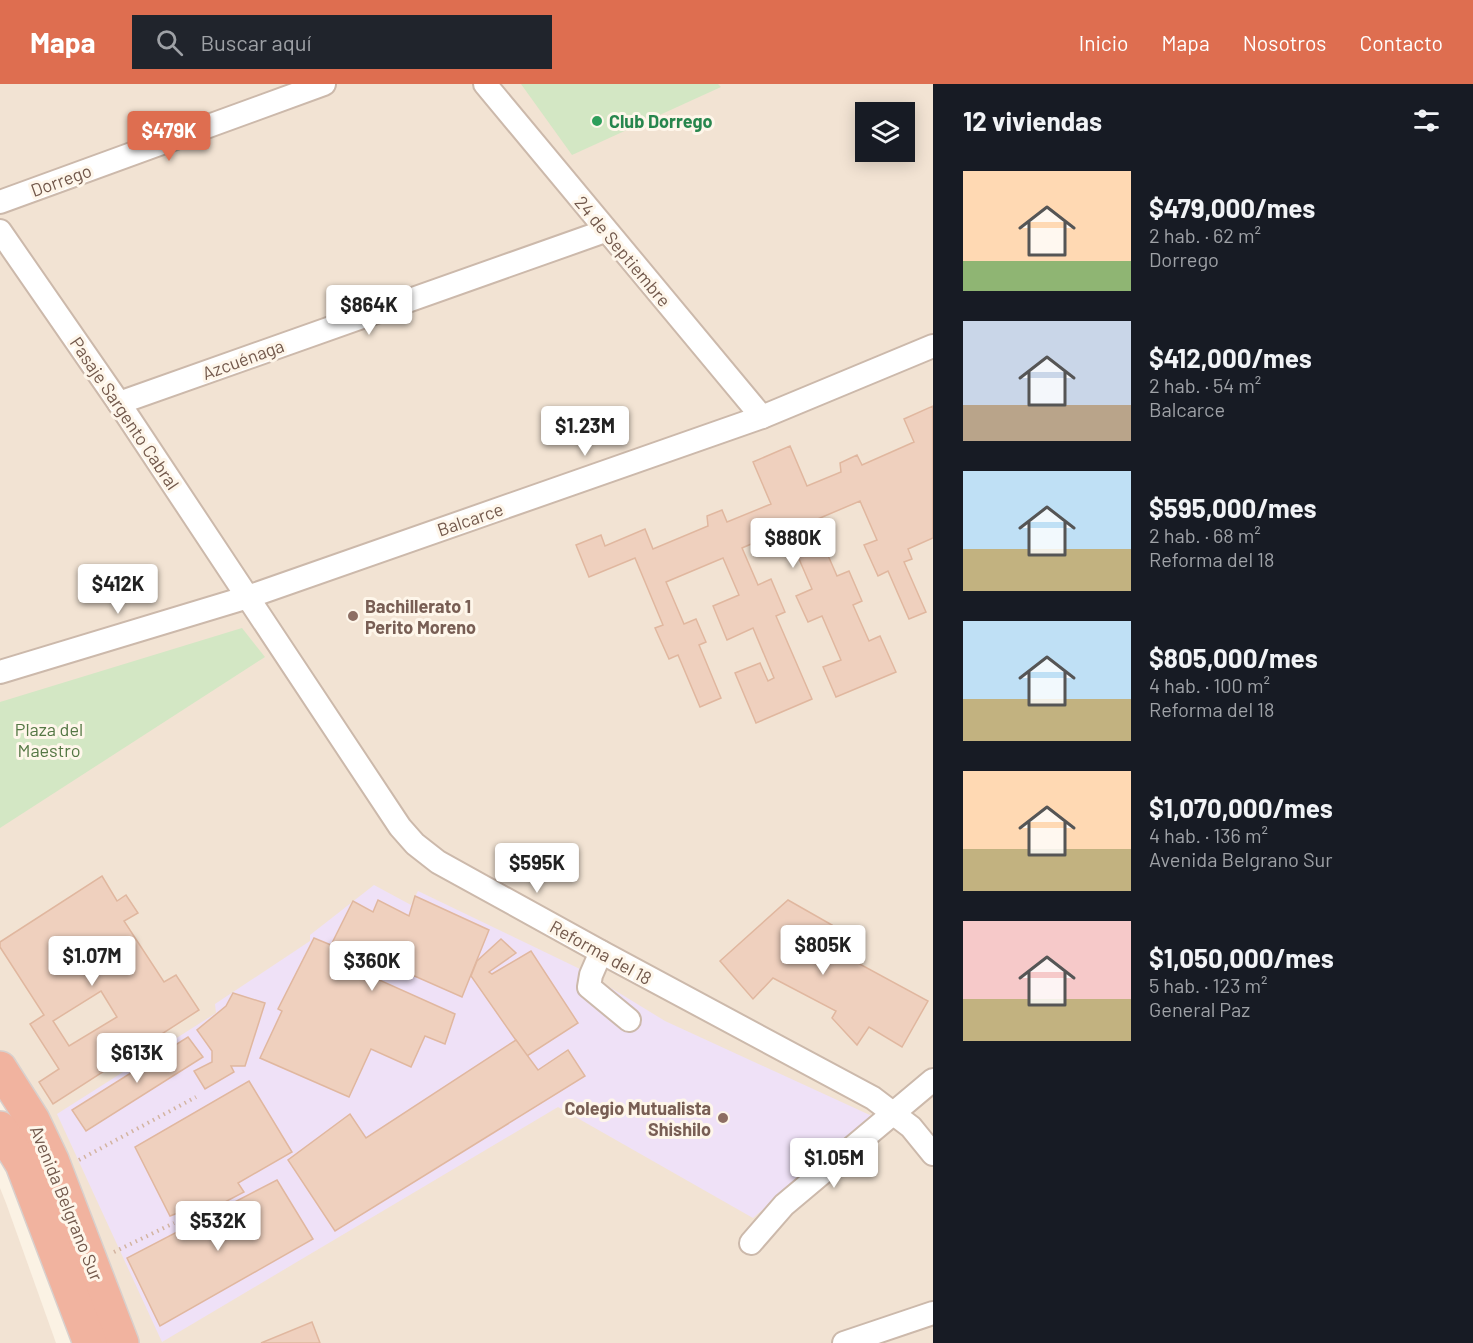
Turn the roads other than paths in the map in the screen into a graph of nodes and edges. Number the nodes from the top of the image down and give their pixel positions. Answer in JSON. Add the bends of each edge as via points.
{"nodes":[{"id":1,"x":324,"y":84,"type":"edge"},
{"id":2,"x":485,"y":84,"type":"edge"},
{"id":3,"x":0,"y":202,"type":"edge"},
{"id":4,"x":0,"y":231,"type":"edge"},
{"id":5,"x":605,"y":231,"type":"junction"},
{"id":6,"x":933,"y":346,"type":"edge"},
{"id":7,"x":119,"y":404,"type":"junction"},
{"id":8,"x":762,"y":417,"type":"junction"},
{"id":9,"x":249,"y":597,"type":"junction"},
{"id":10,"x":0,"y":672,"type":"edge"},
{"id":11,"x":601,"y":952,"type":"junction"},
{"id":12,"x":629,"y":1020,"type":"dead end"},
{"id":13,"x":0,"y":1068,"type":"edge"},
{"id":14,"x":933,"y":1080,"type":"edge"},
{"id":15,"x":894,"y":1111,"type":"junction"},
{"id":16,"x":0,"y":1128,"type":"edge"},
{"id":17,"x":933,"y":1154,"type":"edge"},
{"id":18,"x":751,"y":1243,"type":"dead end"},
{"id":19,"x":933,"y":1313,"type":"edge"},
{"id":20,"x":90,"y":1343,"type":"edge"},
{"id":21,"x":122,"y":1343,"type":"edge"},
{"id":22,"x":844,"y":1343,"type":"edge"}],
"edges":[{"from":1,"to":3,"type":"street","name":"Dorrego"},
{"from":2,"to":5,"type":"street","name":"24 de Septiembre"},
{"from":4,"to":7,"type":"street","name":"Pasaje Sargento Cabral"},
{"from":5,"to":7,"type":"street","name":"Azcuénaga"},
{"from":5,"to":8,"type":"street","name":"24 de Septiembre"},
{"from":6,"to":8,"type":"street","name":"Balcarce"},
{"from":7,"to":9,"type":"street","name":"Pasaje Sargento Cabral"},
{"from":8,"to":9,"type":"street","name":"Balcarce"},
{"from":9,"to":10,"type":"street","name":"Balcarce"},
{"from":9,"to":11,"type":"street","name":"Reforma del 18","via":[[415,844],[438,862]]},
{"from":11,"to":12,"type":"street","via":[[589,987]]},
{"from":11,"to":15,"type":"street","name":"Reforma del 18"},
{"from":13,"to":21,"type":"highway","name":"Avenida Belgrano Sur","via":[[33,1120],[56,1169]]},
{"from":14,"to":15,"type":"street"},
{"from":15,"to":17,"type":"street","name":"Reforma del 18"},
{"from":15,"to":18,"type":"street","via":[[784,1205]]},
{"from":16,"to":20,"type":"highway","name":"Avenida Belgrano Sur","via":[[22,1164]]},
{"from":19,"to":22,"type":"street"}]}
